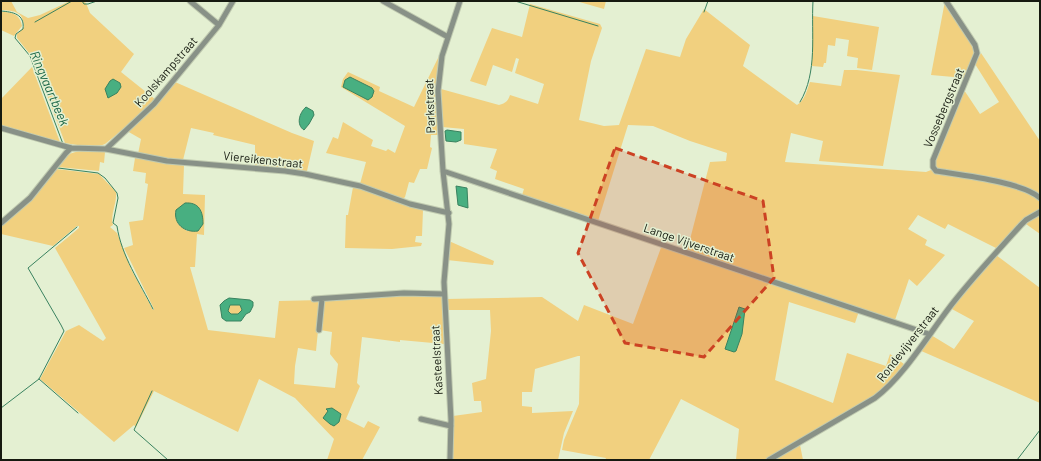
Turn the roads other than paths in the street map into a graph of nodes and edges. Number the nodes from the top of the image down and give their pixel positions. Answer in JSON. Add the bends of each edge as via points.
{"nodes":[{"id":1,"x":190,"y":1,"type":"edge"},
{"id":2,"x":233,"y":1,"type":"edge"},
{"id":3,"x":383,"y":1,"type":"edge"},
{"id":4,"x":460,"y":1,"type":"edge"},
{"id":5,"x":946,"y":1,"type":"edge"},
{"id":6,"x":219,"y":25,"type":"junction"},
{"id":7,"x":448,"y":37,"type":"junction"},
{"id":8,"x":1,"y":128,"type":"edge"},
{"id":9,"x":71,"y":148,"type":"junction"},
{"id":10,"x":106,"y":149,"type":"junction"},
{"id":11,"x":443,"y":170,"type":"junction"},
{"id":12,"x":1040,"y":198,"type":"edge"},
{"id":13,"x":1040,"y":212,"type":"edge"},
{"id":14,"x":448,"y":213,"type":"junction"},
{"id":15,"x":1,"y":223,"type":"edge"},
{"id":16,"x":444,"y":294,"type":"junction"},
{"id":17,"x":314,"y":299,"type":"dead end"},
{"id":18,"x":322,"y":299,"type":"junction"},
{"id":19,"x":319,"y":330,"type":"dead end"},
{"id":20,"x":929,"y":334,"type":"junction"},
{"id":21,"x":421,"y":419,"type":"dead end"},
{"id":22,"x":451,"y":426,"type":"junction"},
{"id":23,"x":450,"y":460,"type":"edge"},
{"id":24,"x":769,"y":460,"type":"edge"}],
"edges":[{"from":1,"to":6,"type":"street"},
{"from":2,"to":6,"type":"street","name":"Koolskampstraat"},
{"from":3,"to":7,"type":"street"},
{"from":4,"to":7,"type":"street","name":"Parkstraat"},
{"from":5,"to":12,"type":"street","name":"Vossebergstraat","via":[[975,45],[977,53],[933,160],[933,167],[936,171],[1022,187]]},
{"from":6,"to":10,"type":"street","name":"Koolskampstraat","via":[[154,104]]},
{"from":7,"to":11,"type":"street","name":"Parkstraat","via":[[442,56],[438,91]]},
{"from":8,"to":9,"type":"street","name":"Viereikenstraat"},
{"from":9,"to":10,"type":"street","name":"Viereikenstraat"},
{"from":9,"to":15,"type":"street","via":[[30,198]]},
{"from":10,"to":14,"type":"street","name":"Viereikenstraat","via":[[167,161],[305,174],[360,186],[410,204]]},
{"from":11,"to":14,"type":"street","name":"Parkstraat"},
{"from":11,"to":20,"type":"street","name":"Lange Vijverstraat"},
{"from":13,"to":20,"type":"street","name":"Rondevijverstraat","via":[[1021,225],[950,306]]},
{"from":14,"to":16,"type":"street","name":"Kasteelstraat"},
{"from":16,"to":18,"type":"street","via":[[404,293]]},
{"from":16,"to":22,"type":"street","name":"Kasteelstraat"},
{"from":17,"to":18,"type":"street"},
{"from":18,"to":19,"type":"street"},
{"from":20,"to":24,"type":"street","name":"Rondevijverstraat","via":[[892,384],[880,395]]},
{"from":21,"to":22,"type":"street"},
{"from":22,"to":23,"type":"street","name":"Kasteelstraat"}]}
